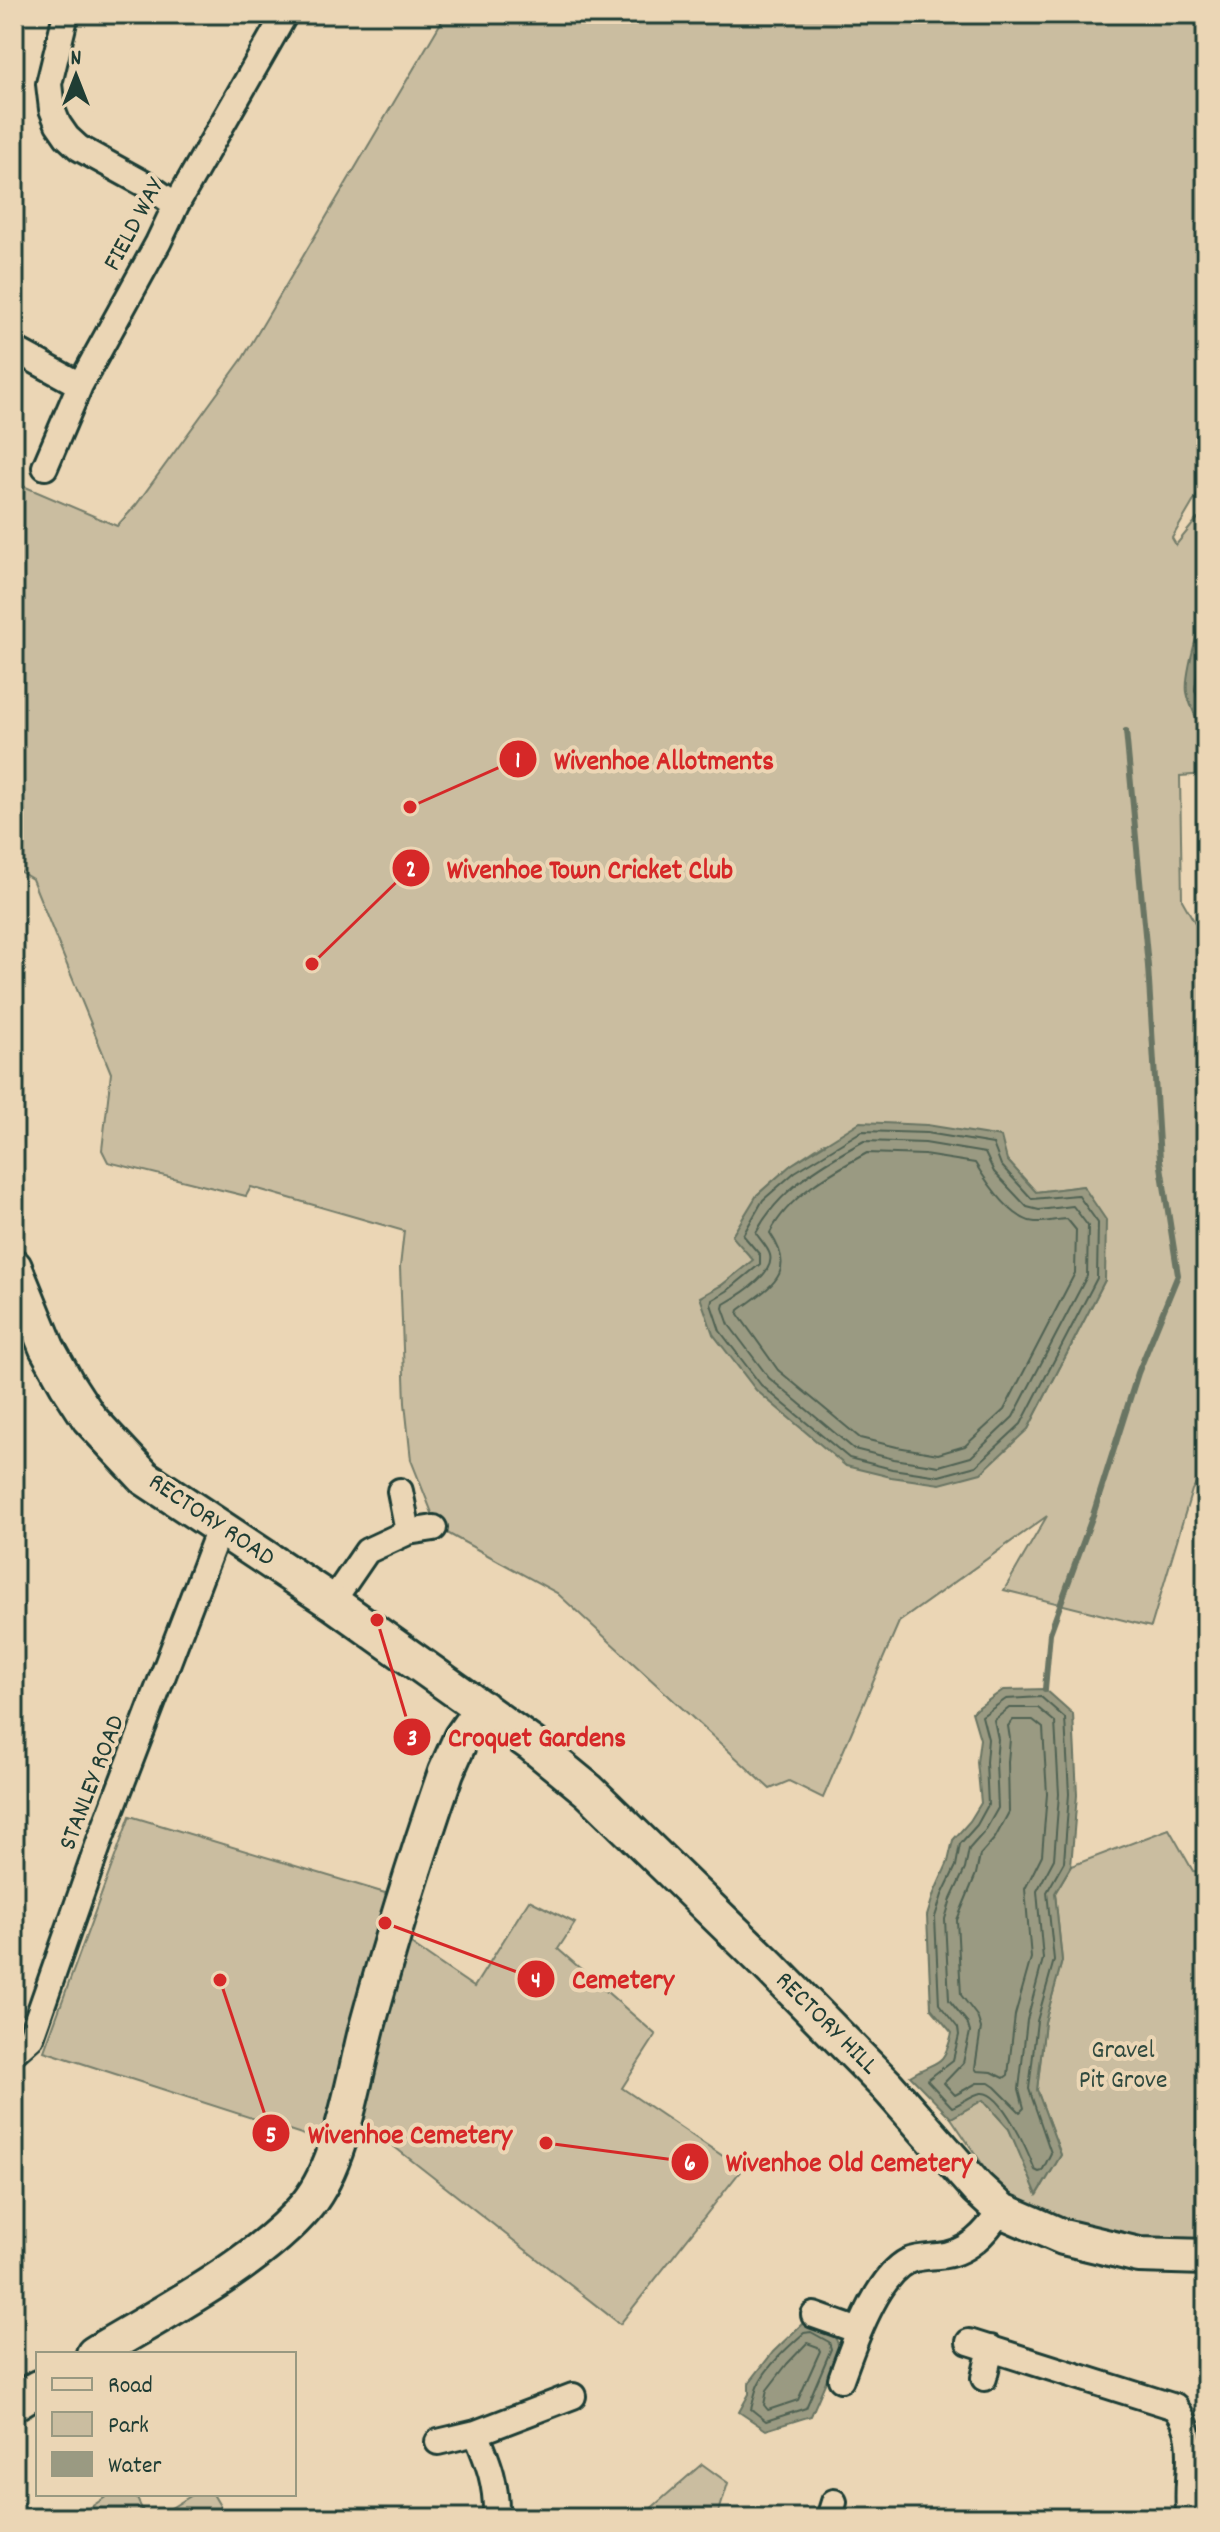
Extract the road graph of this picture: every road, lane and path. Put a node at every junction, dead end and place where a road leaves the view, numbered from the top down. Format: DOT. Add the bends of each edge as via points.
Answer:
graph roads {
  1 [pos="66,14"];
  2 [pos="285,14"];
  3 [pos="176,205"];
  4 [pos="14,349"];
  5 [pos="80,385"];
  6 [pos="45,467"];
  7 [pos="17,1283"];
  8 [pos="400,1491"];
  9 [pos="434,1528"];
  10 [pos="219,1529"];
  11 [pos="408,1532"];
  12 [pos="332,1602"];
  13 [pos="482,1708"];
  14 [pos="14,2052"];
  15 [pos="1001,2210"];
  16 [pos="1206,2257"];
  17 [pos="814,2315"];
  18 [pos="859,2331"];
  19 [pos="97,2352"];
  20 [pos="984,2378"];
  21 [pos="841,2379"];
  22 [pos="36,2389"];
  23 [pos="14,2403"];
  24 [pos="564,2408"];
  25 [pos="476,2433"];
  26 [pos="438,2442"];
  27 [pos="496,2518"];
  28 [pos="1190,2518"];
  1 -- 3 [label="street" via="49,84 58,124 79,148"];
  2 -- 3 [label="street, FIELD WAY"];
  3 -- 5 [label="street, FIELD WAY"];
  4 -- 5 [label="street"];
  5 -- 6 [label="street, FIELD WAY"];
  7 -- 10 [label="street, RECTORY ROAD" via="47,1348 89,1418 145,1478"];
  8 -- 11 [label="street"];
  9 -- 11 [label="street"];
  10 -- 12 [label="street, RECTORY ROAD"];
  10 -- 14 [label="street, STANLEY ROAD" via="31,2037"];
  11 -- 12 [label="street" via="367,1551"];
  12 -- 13 [label="street, RECTORY ROAD"];
  13 -- 15 [label="street, RECTORY HILL" via="589,1791 657,1856 887,2086"];
  13 -- 19 [label="street" via="446,1772 367,2026 341,2129 308,2204 232,2270"];
  15 -- 16 [label="street, RECTORY HILL" via="1063,2237 1139,2255"];
  15 -- 18 [label="street" via="956,2254 907,2261 874,2301"];
  17 -- 18 [label="street"];
  18 -- 21 [label="street"];
  20 -- 28 [label="street" via="980,2345 1175,2407 1189,2431"];
  22 -- 23 [label="street"];
  24 -- 25 [label="street"];
  25 -- 26 [label="street"];
  25 -- 27 [label="street" via="496,2492"];
}
